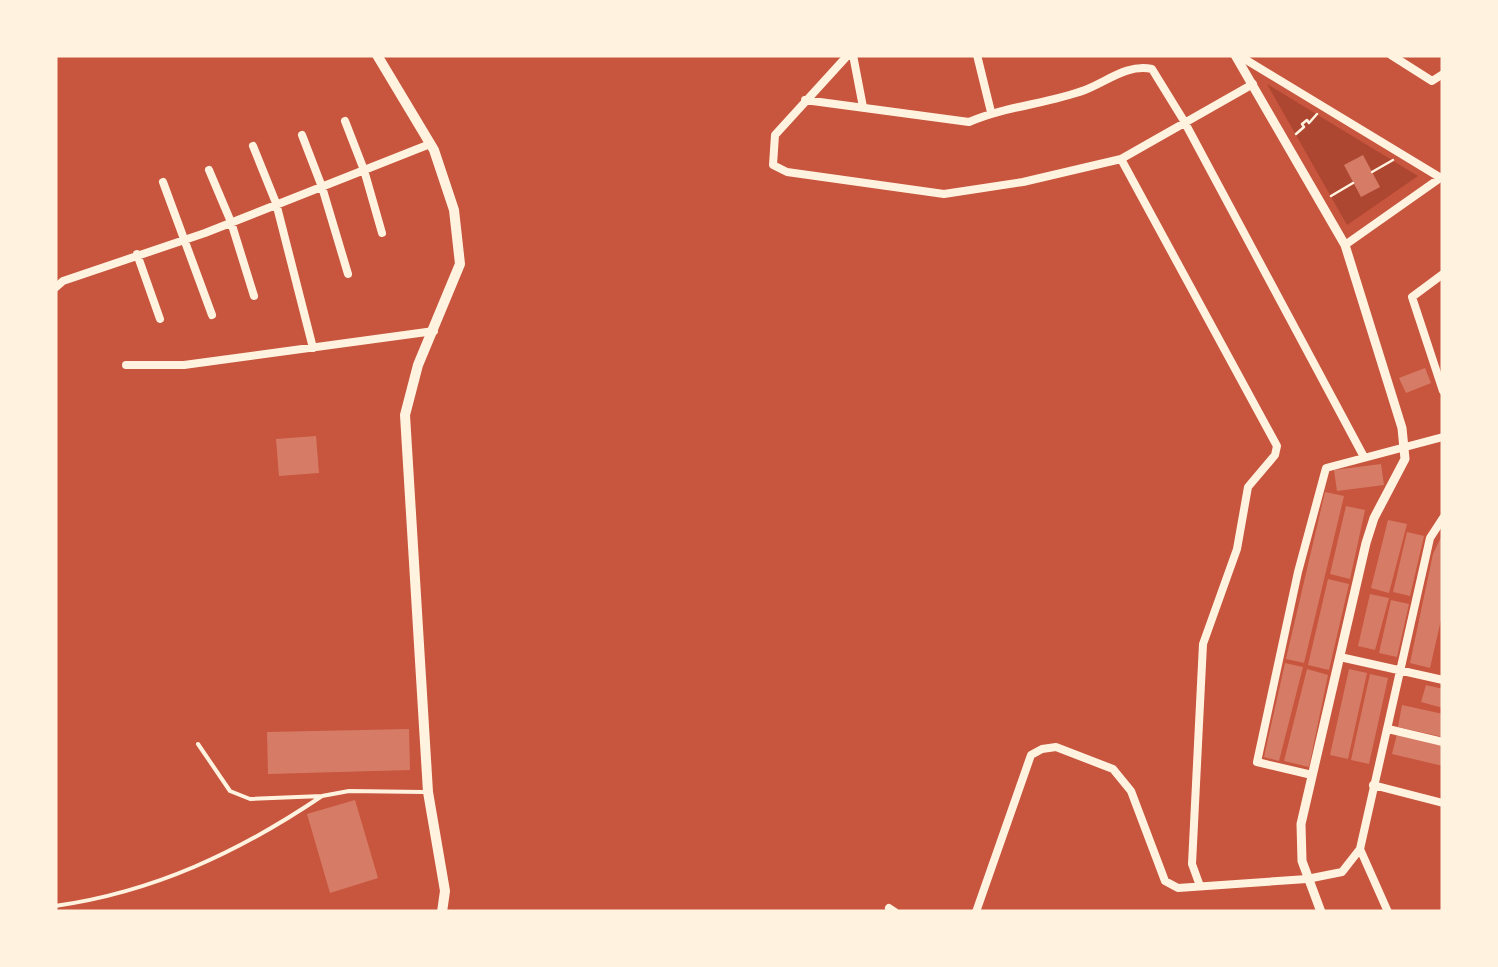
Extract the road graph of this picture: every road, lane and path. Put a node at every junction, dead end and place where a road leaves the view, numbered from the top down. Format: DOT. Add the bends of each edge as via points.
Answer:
graph roads {
  1 [pos="377,55"];
  2 [pos="850,55"];
  3 [pos="977,55"];
  4 [pos="1236,55"];
  5 [pos="1391,55"];
  6 [pos="1443,74"];
  7 [pos="1253,84"];
  8 [pos="805,100"];
  9 [pos="863,107"];
  10 [pos="991,112"];
  11 [pos="1306,120"];
  12 [pos="344,121"];
  13 [pos="1184,121"];
  14 [pos="302,134"];
  15 [pos="1287,142"];
  16 [pos="430,144"];
  17 [pos="252,146"];
  18 [pos="1403,155"];
  19 [pos="1121,159"];
  20 [pos="209,170"];
  21 [pos="364,170"];
  22 [pos="1372,172"];
  23 [pos="1442,177"];
  24 [pos="164,182"];
  25 [pos="1354,183"];
  26 [pos="322,188"];
  27 [pos="1334,194"];
  28 [pos="276,203"];
  29 [pos="231,222"];
  30 [pos="382,233"];
  31 [pos="185,240"];
  32 [pos="1344,244"];
  33 [pos="137,254"];
  34 [pos="348,274"];
  35 [pos="1443,274"];
  36 [pos="55,288"];
  37 [pos="254,296"];
  38 [pos="212,315"];
  39 [pos="160,319"];
  40 [pos="434,332"];
  41 [pos="313,348"];
  42 [pos="126,365"];
  43 [pos="1443,391"];
  44 [pos="1443,438"];
  45 [pos="1406,447"];
  46 [pos="1364,458"];
  47 [pos="1443,518"];
  48 [pos="1340,657"];
  49 [pos="1402,670"];
  50 [pos="1443,680"];
  51 [pos="1388,729"];
  52 [pos="1443,742"];
  53 [pos="198,744"];
  54 [pos="1312,775"];
  55 [pos="1373,785"];
  56 [pos="428,792"];
  57 [pos="322,796"];
  58 [pos="1443,803"];
  59 [pos="1360,849"];
  60 [pos="1308,879"];
  61 [pos="1200,886"];
  62 [pos="55,906"];
  63 [pos="442,912"];
  64 [pos="976,912"];
  65 [pos="1321,912"];
  66 [pos="1388,912"];
  1 -- 16 [label="main road"];
  2 -- 8 [label="street"];
  2 -- 9 [label="street"];
  3 -- 10 [label="street"];
  4 -- 7 [label="street"];
  4 -- 18 [label="street"];
  5 -- 6 [label="street" via="1432,81"];
  7 -- 13 [label="street"];
  7 -- 15 [label="street"];
  8 -- 9 [label="street"];
  8 -- 19 [label="street" via="775,135 773,165 787,172 944,194"];
  9 -- 10 [label="street" via="969,122"];
  10 -- 13 [label="street" via="1084,90 1136,66 1152,69"];
  11 -- 15 [label="path"];
  12 -- 21 [label="street"];
  13 -- 19 [label="street"];
  13 -- 46 [label="street"];
  14 -- 26 [label="street"];
  15 -- 32 [label="street"];
  16 -- 21 [label="street"];
  16 -- 40 [label="main road" via="454,210 460,264"];
  17 -- 28 [label="street"];
  18 -- 22 [label="path"];
  18 -- 23 [label="street"];
  19 -- 61 [label="street" via="1277,446 1248,488 1237,549 1204,644 1192,864"];
  20 -- 29 [label="street"];
  21 -- 26 [label="street"];
  21 -- 30 [label="street"];
  23 -- 32 [label="street"];
  24 -- 31 [label="street"];
  25 -- 27 [label="path"];
  26 -- 28 [label="street"];
  26 -- 34 [label="street"];
  28 -- 29 [label="street"];
  28 -- 41 [label="street"];
  29 -- 31 [label="street"];
  29 -- 37 [label="street"];
  31 -- 33 [label="street"];
  31 -- 38 [label="street"];
  32 -- 45 [label="street"];
  33 -- 36 [label="street"];
  33 -- 39 [label="street"];
  35 -- 43 [label="street" via="1412,297"];
  40 -- 41 [label="street"];
  40 -- 56 [label="main road" via="405,415"];
  41 -- 42 [label="street" via="184,365"];
  44 -- 45 [label="street"];
  45 -- 46 [label="street"];
  45 -- 48 [label="street" via="1401,472 1366,542"];
  46 -- 54 [label="street" via="1326,468 1258,762"];
  47 -- 49 [label="street" via="1430,538"];
  48 -- 49 [label="street"];
  48 -- 54 [label="street"];
  49 -- 50 [label="street"];
  49 -- 51 [label="street"];
  51 -- 52 [label="street"];
  51 -- 55 [label="street"];
  53 -- 57 [label="lane" via="230,791 250,800"];
  54 -- 60 [label="street" via="1301,824"];
  55 -- 58 [label="street"];
  55 -- 59 [label="street"];
  56 -- 57 [label="lane"];
  56 -- 63 [label="main road" via="445,891"];
  57 -- 62 [label="lane" via="198,868"];
  59 -- 60 [label="street" via="1342,872"];
  59 -- 66 [label="street"];
  60 -- 61 [label="street"];
  60 -- 65 [label="street"];
  61 -- 64 [label="street" via="1178,888 1165,881 1132,791 1113,770 1056,747 1031,756"];
}
